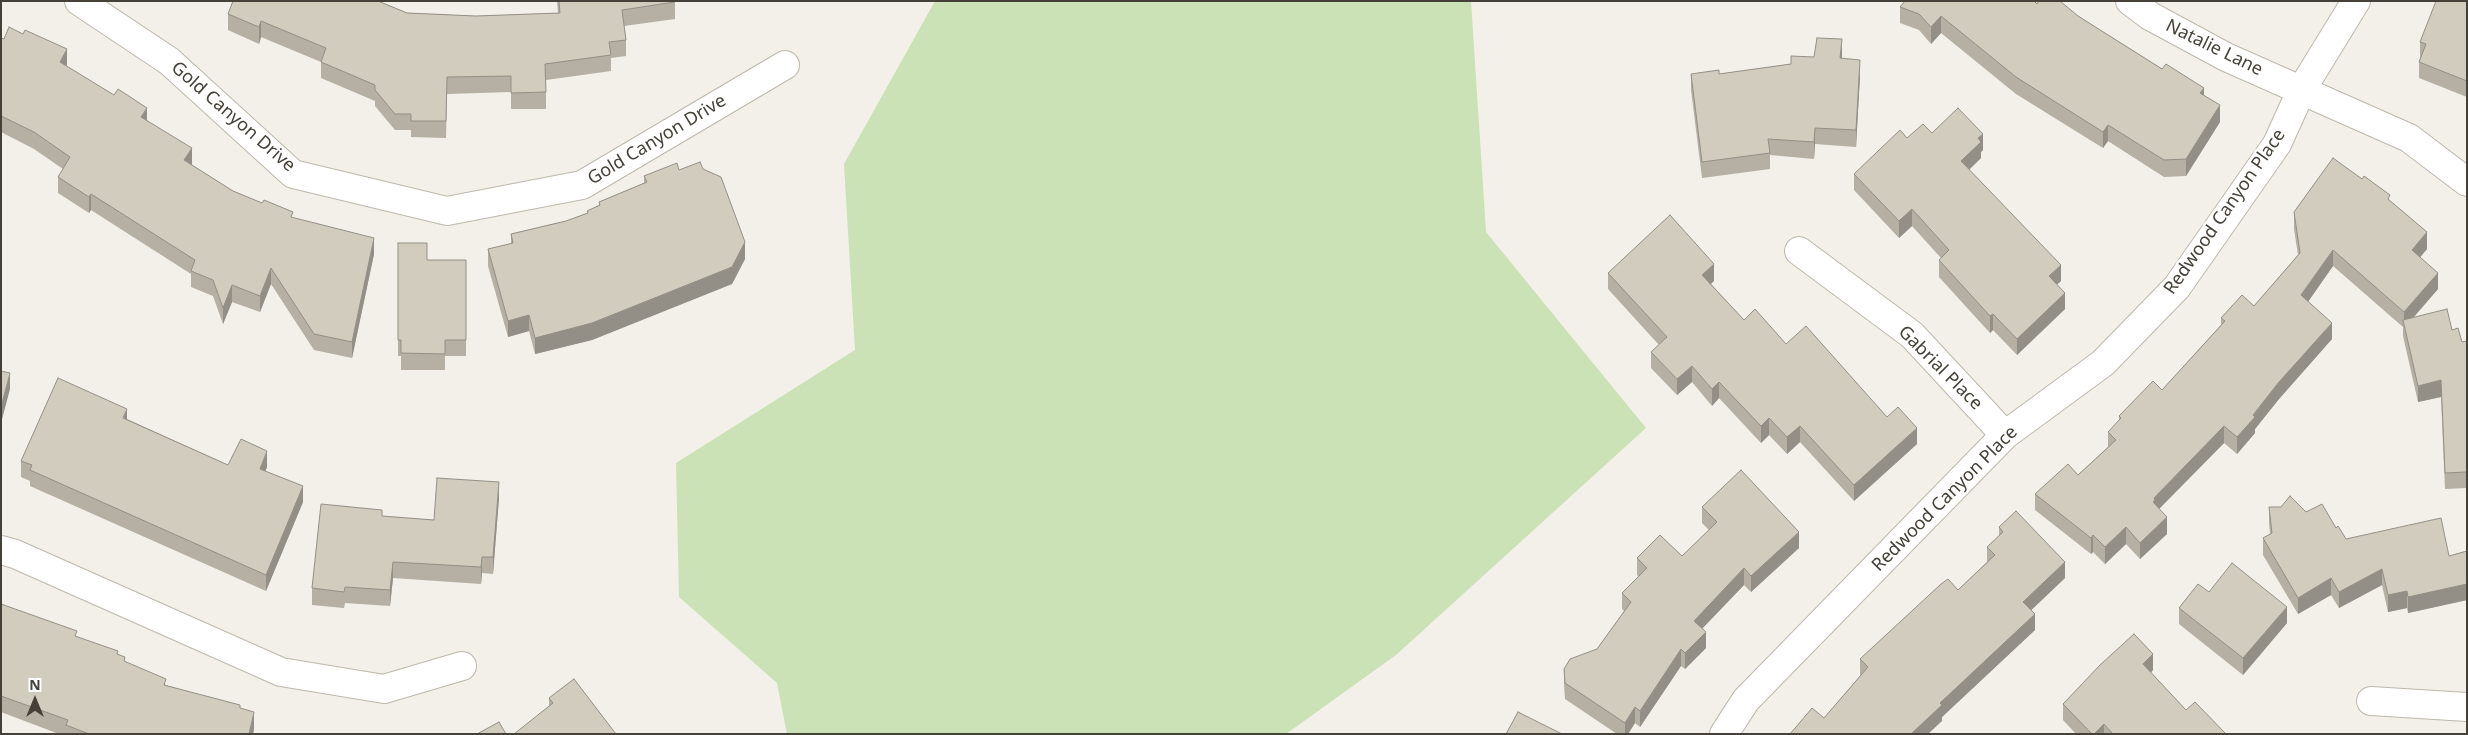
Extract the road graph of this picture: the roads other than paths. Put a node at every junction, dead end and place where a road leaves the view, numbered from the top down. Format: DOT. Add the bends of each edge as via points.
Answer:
graph roads {
  1 [pos="79,1"];
  2 [pos="2130,1"];
  3 [pos="2356,1"];
  4 [pos="785,65"];
  5 [pos="2302,89"];
  6 [pos="2467,182"];
  7 [pos="1799,251"];
  8 [pos="2005,435"];
  9 [pos="1,550"];
  10 [pos="462,666"];
  11 [pos="2371,701"];
  12 [pos="2467,707"];
  13 [pos="1724,734"];
  1 -- 4 [label="street, Gold Canyon Drive" via="169,61 293,174 447,211 582,185"];
  2 -- 5 [label="street, Natalie Lane" via="2150,16 2226,57"];
  3 -- 5 [label="street, Redwood Canyon Place"];
  5 -- 6 [label="street, Natalie Lane" via="2409,138"];
  5 -- 8 [label="street, Redwood Canyon Place" via="2277,144 2177,287 2103,363"];
  7 -- 8 [label="street, Gabrial Place" via="1912,335"];
  8 -- 13 [label="street, Redwood Canyon Place" via="1746,700"];
  9 -- 10 [label="street" via="281,672 384,689"];
  11 -- 12 [label="street"];
}
